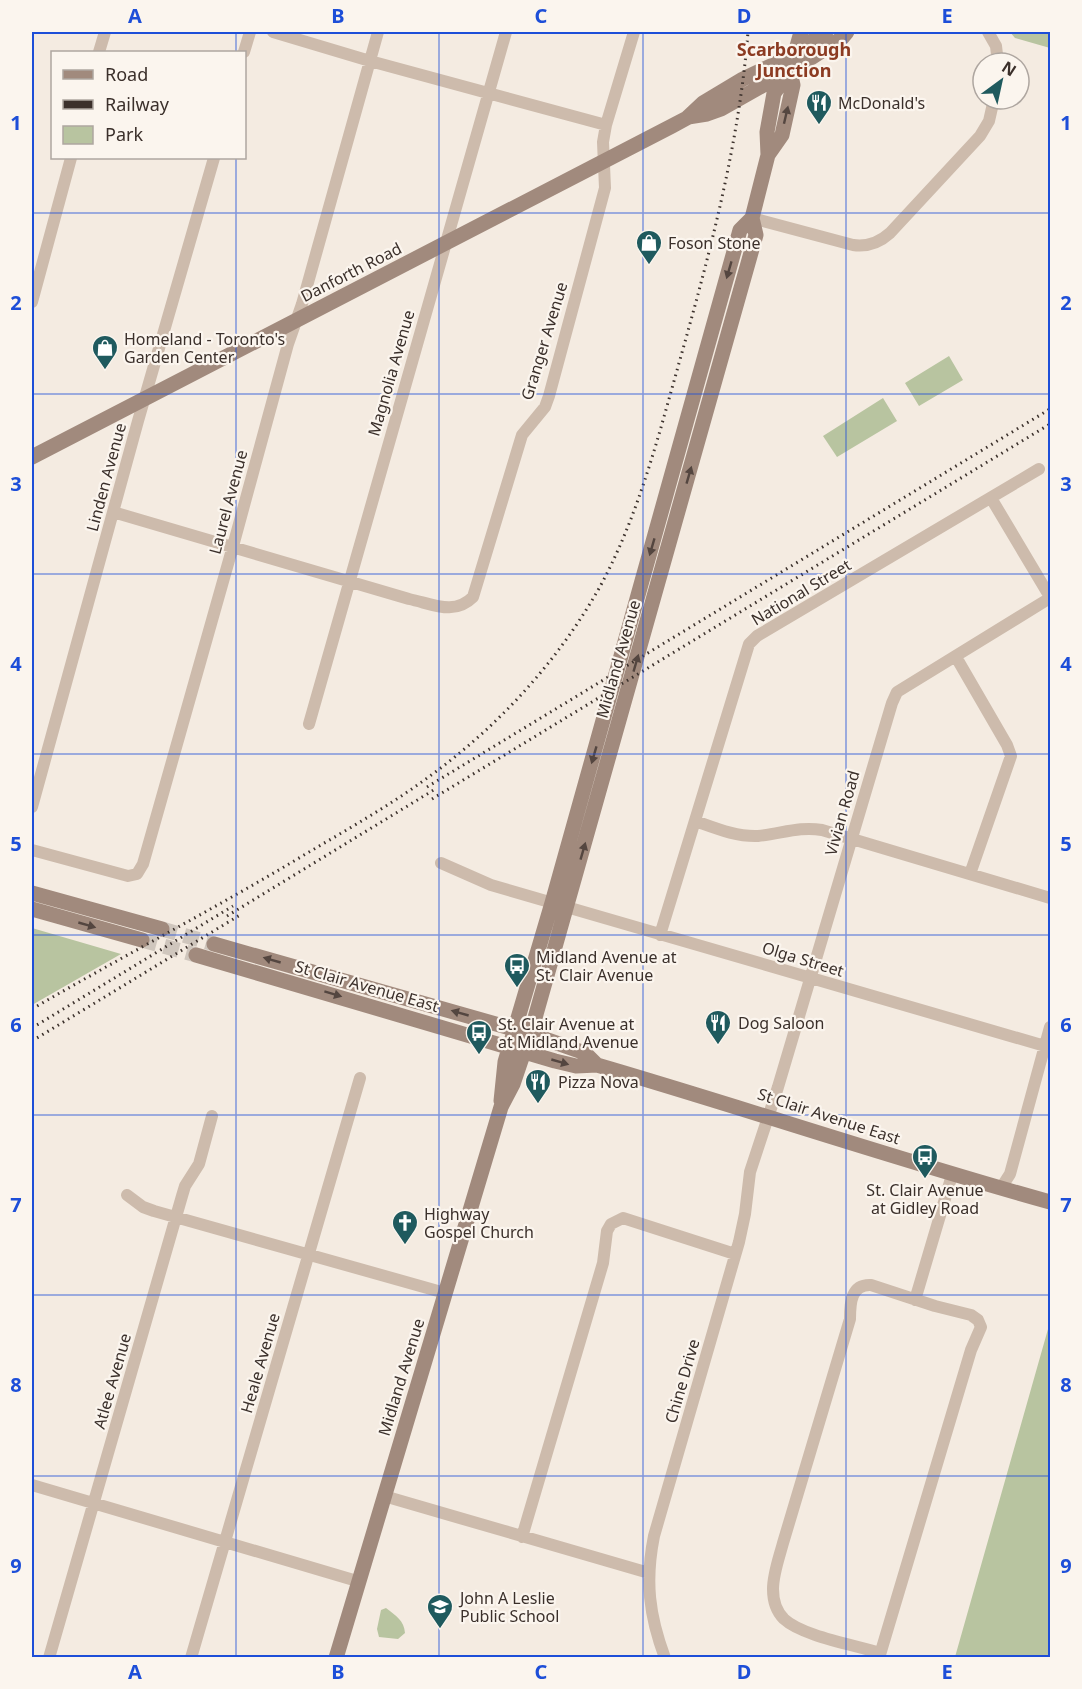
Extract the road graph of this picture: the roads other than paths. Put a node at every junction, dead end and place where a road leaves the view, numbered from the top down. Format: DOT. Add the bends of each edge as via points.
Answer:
graph roads {
  1 [pos="105,32"];
  2 [pos="250,32"];
  3 [pos="273,32"];
  4 [pos="378,32"];
  5 [pos="506,32"];
  6 [pos="634,32"];
  7 [pos="801,32"];
  8 [pos="826,32"];
  9 [pos="847,32"];
  10 [pos="988,32"];
  11 [pos="796,50"];
  12 [pos="99,51"];
  13 [pos="244,51"];
  14 [pos="996,51"];
  15 [pos="370,61"];
  16 [pos="790,71"];
  17 [pos="488,93"];
  18 [pos="992,111"];
  19 [pos="687,118"];
  20 [pos="606,125"];
  21 [pos="71,159"];
  22 [pos="214,159"];
  23 [pos="604,161"];
  24 [pos="752,218"];
  25 [pos="446,243"];
  26 [pos="32,302"];
  27 [pos="296,320"];
  28 [pos="145,398"];
  29 [pos="32,457"];
  30 [pos="1039,469"];
  31 [pos="991,498"];
  32 [pos="113,513"];
  33 [pos="233,546"];
  34 [pos="351,580"];
  35 [pos="1050,597"];
  36 [pos="956,657"];
  37 [pos="309,724"];
  38 [pos="32,807"];
  39 [pos="695,821"];
  40 [pos="852,839"];
  41 [pos="32,850"];
  42 [pos="441,864"];
  43 [pos="970,874"];
  44 [pos="32,893"];
  45 [pos="1050,898"];
  46 [pos="560,905"];
  47 [pos="32,909"];
  48 [pos="162,929"];
  49 [pos="660,935"];
  50 [pos="142,940"];
  51 [pos="214,944"];
  52 [pos="196,955"];
  53 [pos="810,978"];
  54 [pos="1050,1027"];
  55 [pos="523,1031"];
  56 [pos="1045,1046"];
  57 [pos="518,1049"];
  58 [pos="597,1065"];
  59 [pos="360,1078"];
  60 [pos="212,1116"];
  61 [pos="769,1116"];
  62 [pos="952,1175"];
  63 [pos="1001,1188"];
  64 [pos="127,1195"];
  65 [pos="1050,1202"];
  66 [pos="176,1217"];
  67 [pos="309,1254"];
  68 [pos="735,1254"];
  69 [pos="445,1293"];
  70 [pos="915,1300"];
  71 [pos="32,1485"];
  72 [pos="384,1496"];
  73 [pos="94,1503"];
  74 [pos="522,1537"];
  75 [pos="225,1541"];
  76 [pos="649,1573"];
  77 [pos="357,1581"];
  78 [pos="880,1655"];
  79 [pos="49,1658"];
  80 [pos="191,1658"];
  81 [pos="336,1658"];
  82 [pos="665,1658"];
  1 -- 12 [label="street"];
  2 -- 13 [label="street"];
  3 -- 15 [label="street"];
  4 -- 15 [label="street, Laurel Avenue"];
  5 -- 17 [label="street, Magnolia Avenue"];
  6 -- 20 [label="street, Granger Avenue"];
  7 -- 11 [label="main road, Midland Avenue"];
  8 -- 11 [label="main road, Danforth Road"];
  9 -- 16 [label="main road, Danforth Road"];
  10 -- 14 [label="street"];
  11 -- 16 [label="main road, Midland Avenue"];
  11 -- 19 [label="main road, Danforth Road" via="703,103"];
  15 -- 17 [label="street"];
  15 -- 27 [label="street, Laurel Avenue"];
  16 -- 19 [label="main road, Danforth Road" via="721,109"];
  16 -- 24 [label="main road, Midland Avenue" via="774,93 766,132 768,155"];
  17 -- 20 [label="street"];
  17 -- 25 [label="street, Magnolia Avenue"];
  18 -- 24 [label="street" via="981,136 880,241 853,245"];
  19 -- 23 [label="main road, Danforth Road"];
  20 -- 23 [label="street, Granger Avenue"];
  21 -- 26 [label="street"];
  22 -- 28 [label="street, Linden Avenue"];
  23 -- 25 [label="main road, Danforth Road"];
  23 -- 34 [label="street, Granger Avenue" via="605,188 549,396 522,435 473,597 457,608 445,607"];
  24 -- 46 [label="main road, Midland Avenue" via="740,230"];
  25 -- 27 [label="main road, Danforth Road"];
  25 -- 34 [label="street, Magnolia Avenue"];
  27 -- 28 [label="main road, Danforth Road"];
  27 -- 33 [label="street, Laurel Avenue"];
  28 -- 29 [label="main road, Danforth Road"];
  28 -- 32 [label="street, Linden Avenue"];
  30 -- 31 [label="street, National Street"];
  31 -- 35 [label="street"];
  31 -- 39 [label="street, National Street" via="749,644"];
  32 -- 33 [label="street, Granger Avenue"];
  32 -- 38 [label="street, Linden Avenue"];
  33 -- 34 [label="street, Granger Avenue"];
  33 -- 41 [label="street, Laurel Avenue" via="137,874 118,875"];
  34 -- 37 [label="street, Magnolia Avenue"];
  35 -- 36 [label="street, Vivian Road"];
  36 -- 40 [label="street, Vivian Road" via="897,692"];
  36 -- 43 [label="street" via="1011,756"];
  39 -- 40 [label="street" via="736,834 757,836 804,828"];
  39 -- 49 [label="street, National Street"];
  40 -- 43 [label="street"];
  40 -- 53 [label="street, Vivian Road"];
  42 -- 46 [label="street, Olga Street" via="491,885"];
  43 -- 45 [label="street"];
  44 -- 48 [label="main road"];
  46 -- 49 [label="street, Olga Street"];
  46 -- 55 [label="main road, Midland Avenue"];
  47 -- 50 [label="main road, one-way"];
  49 -- 53 [label="street, Olga Street"];
  55 -- 51 [label="main road, St Clair Avenue East, one-way"];
  52 -- 57 [label="main road, St Clair Avenue East, one-way"];
  53 -- 56 [label="street, Olga Street"];
  53 -- 61 [label="street, Vivian Road"];
  54 -- 56 [label="street"];
  55 -- 57 [label="main road, Midland Avenue"];
  55 -- 58 [label="main road, St Clair Avenue East" via="585,1053"];
  56 -- 63 [label="street" via="1010,1174"];
  57 -- 58 [label="main road, St Clair Avenue East, one-way" via="576,1066"];
  57 -- 69 [label="main road, Midland Avenue" via="513,1084 501,1107"];
  58 -- 61 [label="main road, St Clair Avenue East"];
  59 -- 67 [label="street, Heale Avenue"];
  60 -- 66 [label="street, Atlee Avenue" via="200,1164 185,1186"];
  61 -- 62 [label="main road, St Clair Avenue East"];
  61 -- 68 [label="street, Chine Drive" via="750,1172"];
  62 -- 63 [label="main road, St Clair Avenue East"];
  62 -- 70 [label="street"];
  63 -- 65 [label="main road, St Clair Avenue East"];
  64 -- 66 [label="street" via="143,1207"];
  66 -- 67 [label="street"];
  66 -- 73 [label="street, Atlee Avenue"];
  67 -- 69 [label="street"];
  67 -- 75 [label="street, Heale Avenue"];
  68 -- 74 [label="street" via="623,1218 611,1224"];
  68 -- 76 [label="street, Chine Drive" via="660,1513"];
  69 -- 72 [label="main road, Midland Avenue"];
  70 -- 78 [label="street" via="971,1315 981,1327"];
  70 -- 78 [label="street" via="871,1285 862,1284 856,1289 774,1577 774,1599 785,1620 810,1633"];
  71 -- 73 [label="street"];
  72 -- 74 [label="street"];
  72 -- 77 [label="main road, Midland Avenue"];
  73 -- 75 [label="street"];
  73 -- 79 [label="street, Atlee Avenue"];
  74 -- 76 [label="street"];
  75 -- 77 [label="street"];
  75 -- 80 [label="street, Heale Avenue"];
  76 -- 82 [label="street, Chine Drive" via="650,1607"];
  77 -- 81 [label="main road, Midland Avenue"];
}
